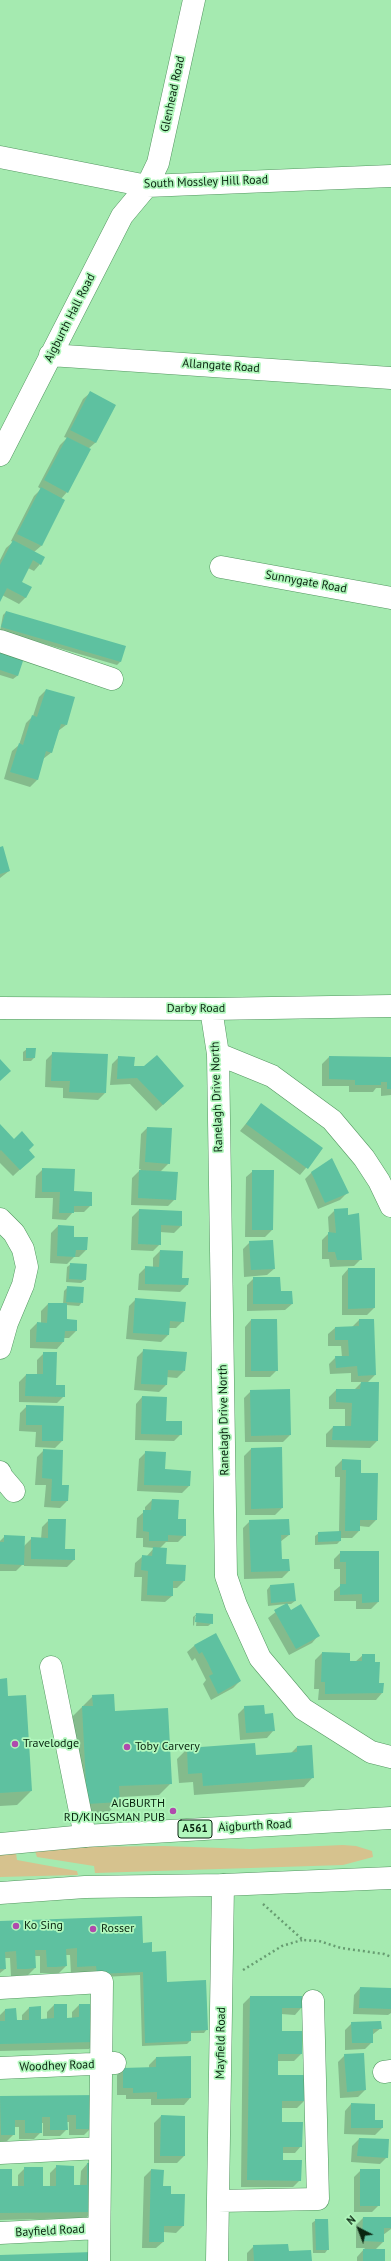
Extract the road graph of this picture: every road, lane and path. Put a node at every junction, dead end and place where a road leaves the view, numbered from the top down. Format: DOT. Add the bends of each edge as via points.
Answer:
graph roads {
  1 [pos="194,0"];
  2 [pos="0,157"];
  3 [pos="391,176"];
  4 [pos="147,186"];
  5 [pos="50,355"];
  6 [pos="391,378"];
  7 [pos="8,418"];
  8 [pos="0,455"];
  9 [pos="221,567"];
  10 [pos="391,598"];
  11 [pos="0,641"];
  12 [pos="112,679"];
  13 [pos="391,1006"];
  14 [pos="0,1008"];
  15 [pos="211,1009"];
  16 [pos="218,1054"];
  17 [pos="391,1206"];
  18 [pos="0,1219"];
  19 [pos="0,1348"];
  20 [pos="51,1667"];
  21 [pos="391,1757"];
  22 [pos="391,1818"];
  23 [pos="85,1836"];
  24 [pos="0,1844"];
  25 [pos="391,1878"];
  26 [pos="223,1885"];
  27 [pos="0,1893"];
  28 [pos="259,1901"];
  29 [pos="303,1940"];
  30 [pos="391,1957"];
  31 [pos="222,1984"];
  32 [pos="0,1988"];
  33 [pos="313,2001"];
  34 [pos="107,2064"];
  35 [pos="0,2068"];
  36 [pos="100,2148"];
  37 [pos="0,2153"];
  38 [pos="218,2201"];
  39 [pos="99,2228"];
  40 [pos="0,2233"];
  41 [pos="99,2261"];
  42 [pos="217,2261"];
  1 -- 4 [label="main road, Glenhead Road" via="158,163"];
  2 -- 4 [label="main road, South Mossley Hill Road"];
  3 -- 4 [label="main road, South Mossley Hill Road"];
  4 -- 5 [label="main road, Aigburth Hall Road" via="122,216"];
  5 -- 6 [label="main road, Allangate Road"];
  5 -- 7 [label="main road, Aigburth Hall Road"];
  7 -- 8 [label="main road, Aigburth Hall Road"];
  9 -- 10 [label="main road, Sunnygate Road"];
  11 -- 12 [label="main road"];
  13 -- 15 [label="main road, Darby Road"];
  14 -- 15 [label="main road, Darby Road"];
  15 -- 16 [label="main road, Ranelagh Drive North"];
  16 -- 17 [label="main road" via="272,1076 332,1120 364,1158"];
  16 -- 21 [label="main road, Ranelagh Drive North" via="226,1576 260,1658 303,1709 371,1752"];
  18 -- 19 [label="main road" via="23,1249 27,1267"];
  20 -- 23 [label="main road"];
  22 -- 23 [label="main road, Aigburth Road / A561"];
  23 -- 24 [label="main road, Aigburth Road / A561"];
  25 -- 26 [label="main road"];
  26 -- 27 [label="main road" via="85,1887"];
  26 -- 31 [label="main road, Mayfield Road"];
  28 -- 29 [label="path"];
  29 -- 30 [label="path"];
  29 -- 31 [label="path" via="282,1946"];
  31 -- 38 [label="main road, Mayfield Road"];
  32 -- 34 [label="main road" via="102,1982"];
  33 -- 38 [label="main road" via="318,2199"];
  34 -- 35 [label="main road, Woodhey Road"];
  34 -- 36 [label="main road"];
  36 -- 37 [label="main road"];
  36 -- 39 [label="main road"];
  38 -- 42 [label="main road, Mayfield Road"];
  39 -- 40 [label="main road, Bayfield Road"];
  39 -- 41 [label="main road"];
}
